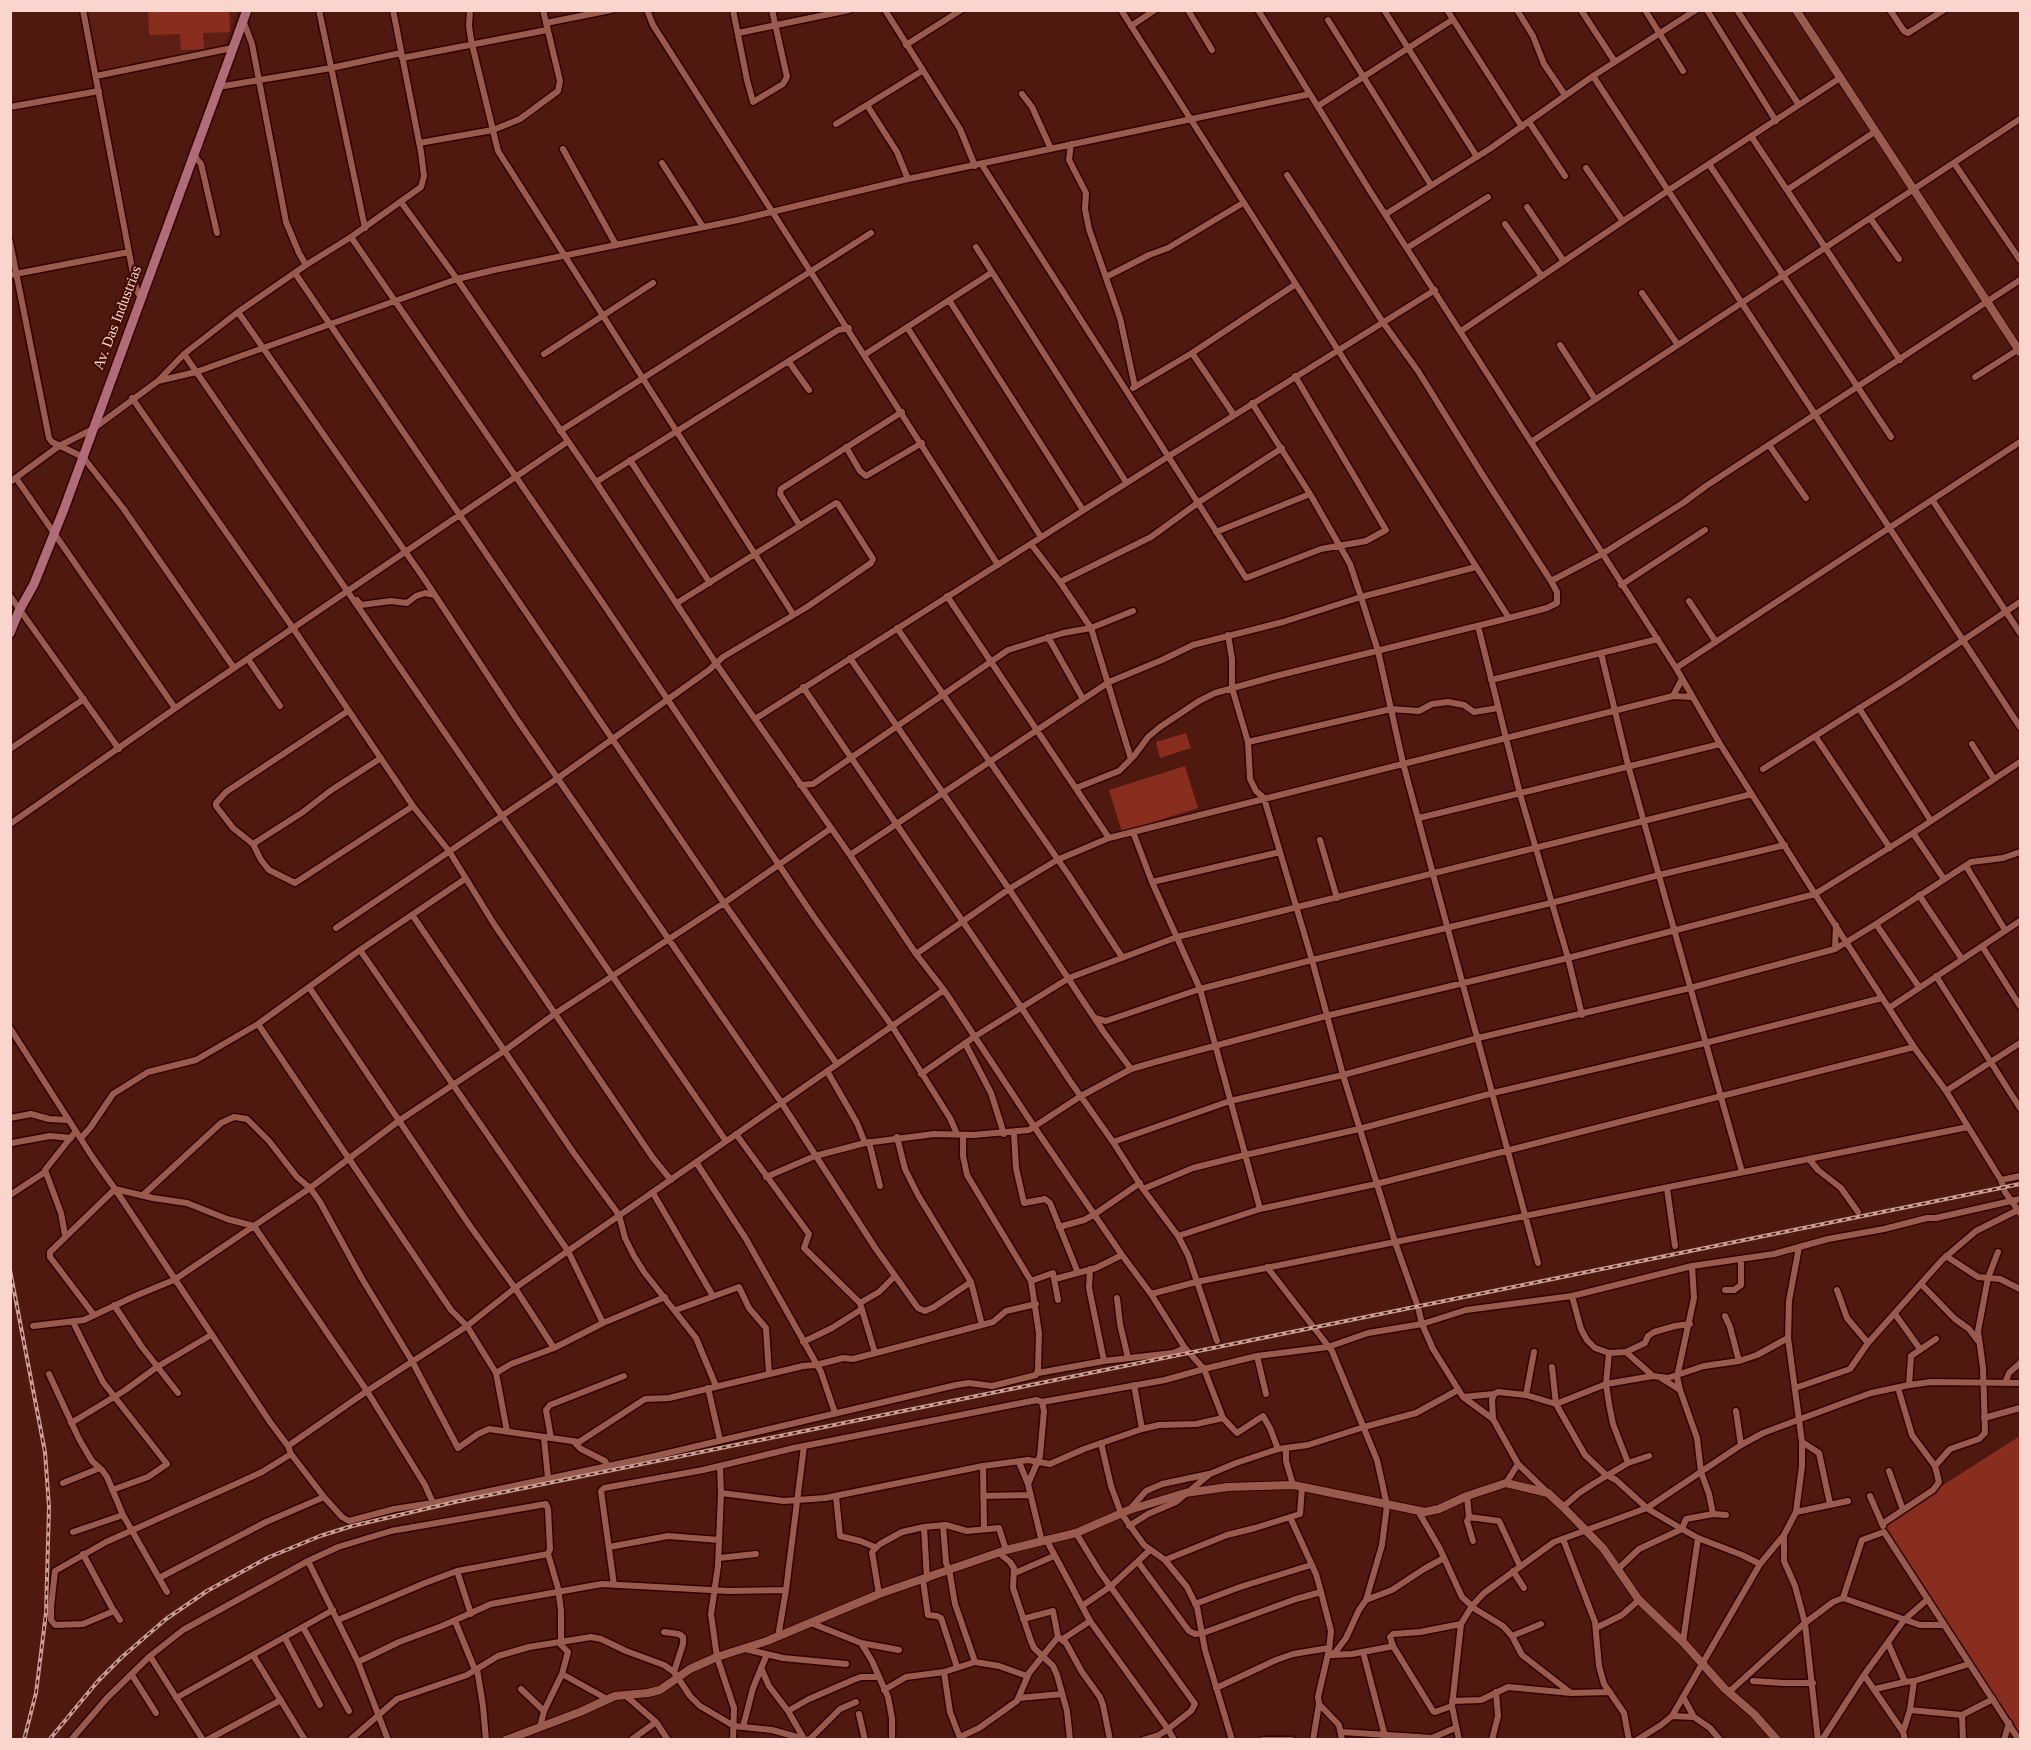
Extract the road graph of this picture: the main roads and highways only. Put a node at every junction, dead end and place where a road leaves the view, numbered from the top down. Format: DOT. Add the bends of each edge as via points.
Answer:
graph roads {
  1 [pos="245,15"];
  2 [pos="10,633"];
  1 -- 2 [label="main road, Av. Das Industrias" via="83,457 34,584"];
}
